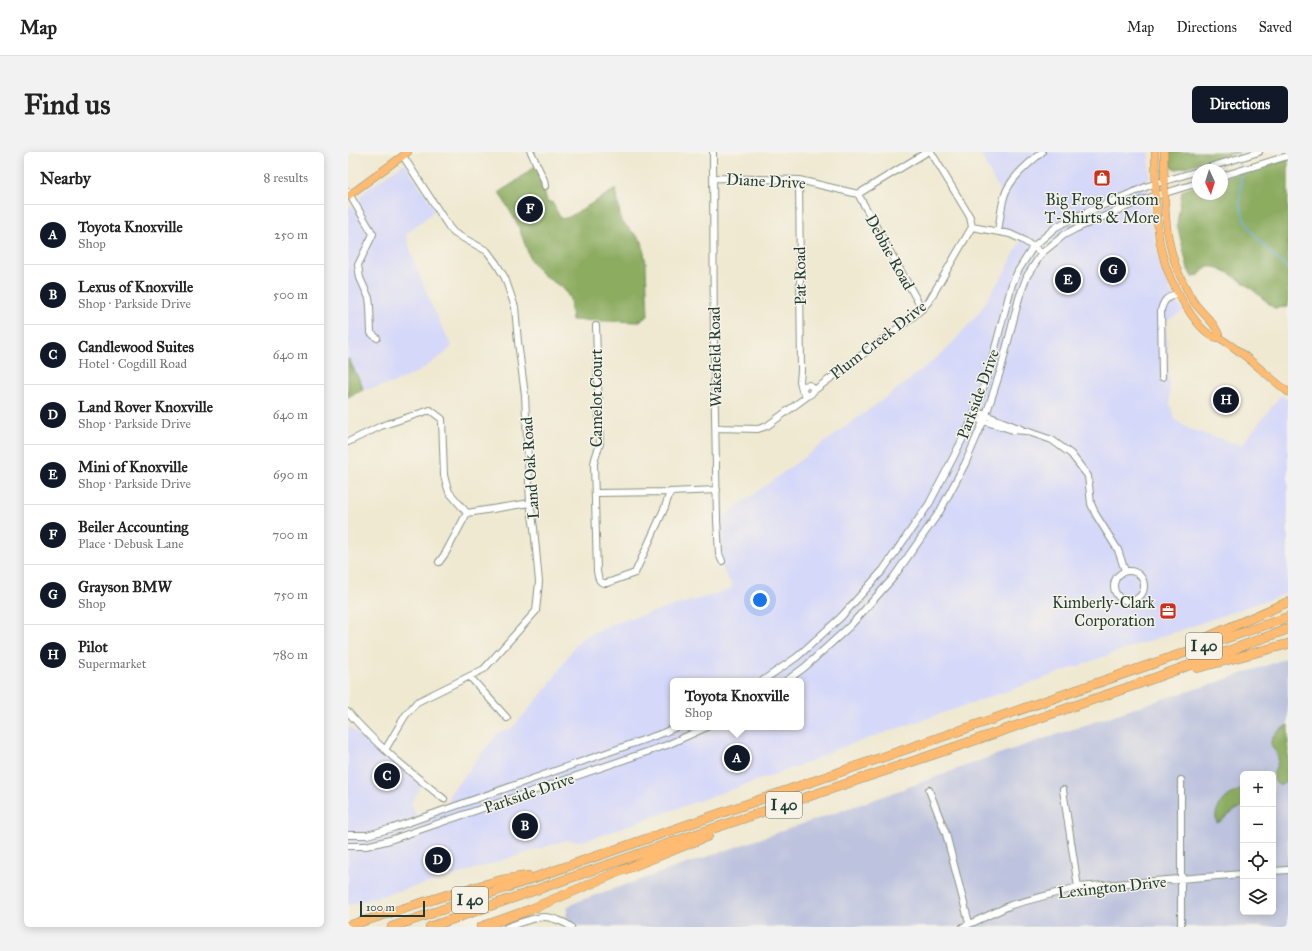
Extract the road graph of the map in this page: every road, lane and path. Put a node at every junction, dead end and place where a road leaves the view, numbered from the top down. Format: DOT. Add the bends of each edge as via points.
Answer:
graph roads {
  1 [pos="713,152"];
  2 [pos="927,152"];
  3 [pos="931,152"];
  4 [pos="1042,152"];
  5 [pos="1155,152"];
  6 [pos="1164,152"];
  7 [pos="1259,152"];
  8 [pos="533,153"];
  9 [pos="405,154"];
  10 [pos="1288,156"];
  11 [pos="1220,164"];
  12 [pos="1192,172"];
  13 [pos="1228,174"];
  14 [pos="713,178"];
  15 [pos="799,180"];
  16 [pos="1164,181"];
  17 [pos="1156,183"];
  18 [pos="1192,185"];
  19 [pos="545,186"];
  20 [pos="1165,193"];
  21 [pos="348,194"];
  22 [pos="858,194"];
  23 [pos="1156,196"];
  24 [pos="1073,218"];
  25 [pos="972,227"];
  26 [pos="1080,227"];
  27 [pos="998,231"];
  28 [pos="1033,247"];
  29 [pos="1042,253"];
  30 [pos="1186,289"];
  31 [pos="1177,293"];
  32 [pos="922,309"];
  33 [pos="596,326"];
  34 [pos="377,338"];
  35 [pos="1220,338"];
  36 [pos="1162,377"];
  37 [pos="808,390"];
  38 [pos="1288,392"];
  39 [pos="975,411"];
  40 [pos="973,418"];
  41 [pos="984,418"];
  42 [pos="716,428"];
  43 [pos="348,442"];
  44 [pos="717,490"];
  45 [pos="596,492"];
  46 [pos="670,492"];
  47 [pos="530,503"];
  48 [pos="467,513"];
  49 [pos="722,561"];
  50 [pos="439,562"];
  51 [pos="1124,571"];
  52 [pos="1288,602"];
  53 [pos="1288,617"];
  54 [pos="1288,629"];
  55 [pos="1288,644"];
  56 [pos="1120,674"];
  57 [pos="470,677"];
  58 [pos="766,678"];
  59 [pos="790,678"];
  60 [pos="1138,684"];
  61 [pos="348,712"];
  62 [pos="507,718"];
  63 [pos="670,730"];
  64 [pos="700,730"];
  65 [pos="384,750"];
  66 [pos="1181,780"];
  67 [pos="929,790"];
  68 [pos="1064,790"];
  69 [pos="444,799"];
  70 [pos="799,800"];
  71 [pos="348,835"];
  72 [pos="348,846"];
  73 [pos="1288,870"];
  74 [pos="1276,872"];
  75 [pos="549,873"];
  76 [pos="1240,874"];
  77 [pos="1181,880"];
  78 [pos="1078,887"];
  79 [pos="529,910"];
  80 [pos="969,923"];
  81 [pos="348,926"];
  82 [pos="392,927"];
  83 [pos="430,927"];
  84 [pos="481,927"];
  85 [pos="488,927"];
  86 [pos="507,927"];
  87 [pos="570,927"];
  88 [pos="963,927"];
  89 [pos="1181,927"];
  1 -- 14 [label="street, Wakefield Road"];
  2 -- 22 [label="street"];
  3 -- 25 [label="street" via="970,217"];
  4 -- 27 [label="street" via="1011,183 1004,196"];
  5 -- 17 [label="main road"];
  6 -- 16 [label="main road"];
  7 -- 11 [label="street, Parkside Drive"];
  8 -- 19 [label="street"];
  9 -- 21 [label="main road"];
  9 -- 47 [label="street, Land Oak Road" via="442,218 454,233 490,254 505,278 515,307 525,395"];
  10 -- 13 [label="street"];
  12 -- 16 [label="street, Parkside Drive"];
  14 -- 15 [label="street, Diane Drive"];
  14 -- 42 [label="street, Wakefield Road"];
  15 -- 22 [label="street, Diane Drive"];
  15 -- 37 [label="street, Pat Road" via="800,381"];
  16 -- 17 [label="street, Parkside Drive"];
  16 -- 20 [label="main road"];
  17 -- 23 [label="main road"];
  17 -- 24 [label="street, Parkside Drive"];
  18 -- 20 [label="street, Parkside Drive"];
  20 -- 23 [label="street, Parkside Drive"];
  20 -- 30 [label="main road" via="1166,222 1171,248"];
  21 -- 34 [label="street" via="373,234 358,265 360,278 369,298 371,332"];
  22 -- 32 [label="street, Debbie Road"];
  23 -- 26 [label="street, Parkside Drive"];
  23 -- 31 [label="main road" via="1157,231 1161,254"];
  24 -- 26 [label="street"];
  24 -- 28 [label="street, Parkside Drive" via="1056,227"];
  25 -- 27 [label="street"];
  25 -- 32 [label="street, Plum Creek Drive"];
  26 -- 29 [label="street, Parkside Drive" via="1064,235"];
  27 -- 28 [label="street" via="1023,240"];
  28 -- 29 [label="street"];
  28 -- 39 [label="street, Parkside Drive" via="1012,284 990,367"];
  29 -- 41 [label="street, Parkside Drive" via="1025,280 1001,369"];
  30 -- 31 [label="main road"];
  30 -- 35 [label="main road" via="1218,330"];
  31 -- 35 [label="main road" via="1205,331"];
  31 -- 36 [label="street" via="1167,298 1161,310"];
  32 -- 37 [label="street, Plum Creek Drive" via="824,382"];
  33 -- 45 [label="street, Camelot Court" via="600,444 595,457"];
  35 -- 38 [label="main road"];
  37 -- 42 [label="street" via="798,402 767,426 758,429"];
  39 -- 40 [label="street, Parkside Drive"];
  39 -- 41 [label="street"];
  40 -- 41 [label="street"];
  40 -- 58 [label="street, Parkside Drive" via="928,504 883,570 841,617 797,657"];
  41 -- 51 [label="street" via="1013,430 1026,431 1052,440 1071,454 1088,476 1091,504 1118,550"];
  41 -- 59 [label="street, Parkside Drive" via="965,464 940,511 893,578 850,626"];
  42 -- 44 [label="street, Wakefield Road"];
  43 -- 48 [label="street" via="381,426 430,410 442,419 444,474 449,492"];
  44 -- 46 [label="street"];
  44 -- 49 [label="street, Wakefield Road" via="719,554"];
  45 -- 46 [label="street"];
  45 -- 46 [label="street, Camelot Court" via="598,579 604,583 635,573 666,507"];
  47 -- 48 [label="street"];
  47 -- 57 [label="street, Land Oak Road" via="539,582 536,611 484,669"];
  48 -- 50 [label="street"];
  51 -- 51 [label="street" via="1114,581 1114,591 1125,601 1135,601 1144,589 1143,579 1135,572"];
  52 -- 56 [label="highway"];
  53 -- 56 [label="highway, I 40"];
  54 -- 60 [label="highway, I 40"];
  55 -- 60 [label="highway"];
  56 -- 75 [label="highway, I 40"];
  57 -- 62 [label="street"];
  57 -- 65 [label="street, Land Oak Road" via="416,702 404,716"];
  60 -- 70 [label="highway, I 40"];
  61 -- 65 [label="street"];
  63 -- 71 [label="street, Parkside Drive" via="392,828 367,835"];
  64 -- 72 [label="street, Parkside Drive" via="667,745 390,840 366,846"];
  65 -- 69 [label="street"];
  66 -- 77 [label="street"];
  67 -- 80 [label="street" via="946,834"];
  68 -- 78 [label="street"];
  70 -- 79 [label="highway"];
  70 -- 83 [label="highway, I 40"];
  73 -- 74 [label="street"];
  75 -- 81 [label="highway" via="502,880"];
  75 -- 82 [label="highway, I 40"];
  76 -- 77 [label="street, Lexington Drive"];
  77 -- 78 [label="street, Lexington Drive"];
  77 -- 89 [label="street"];
  78 -- 80 [label="street, Lexington Drive" via="1011,904"];
  79 -- 84 [label="highway"];
  79 -- 85 [label="highway"];
  80 -- 88 [label="street, Lexington Drive"];
  86 -- 87 [label="street" via="544,917 566,923"];
}
